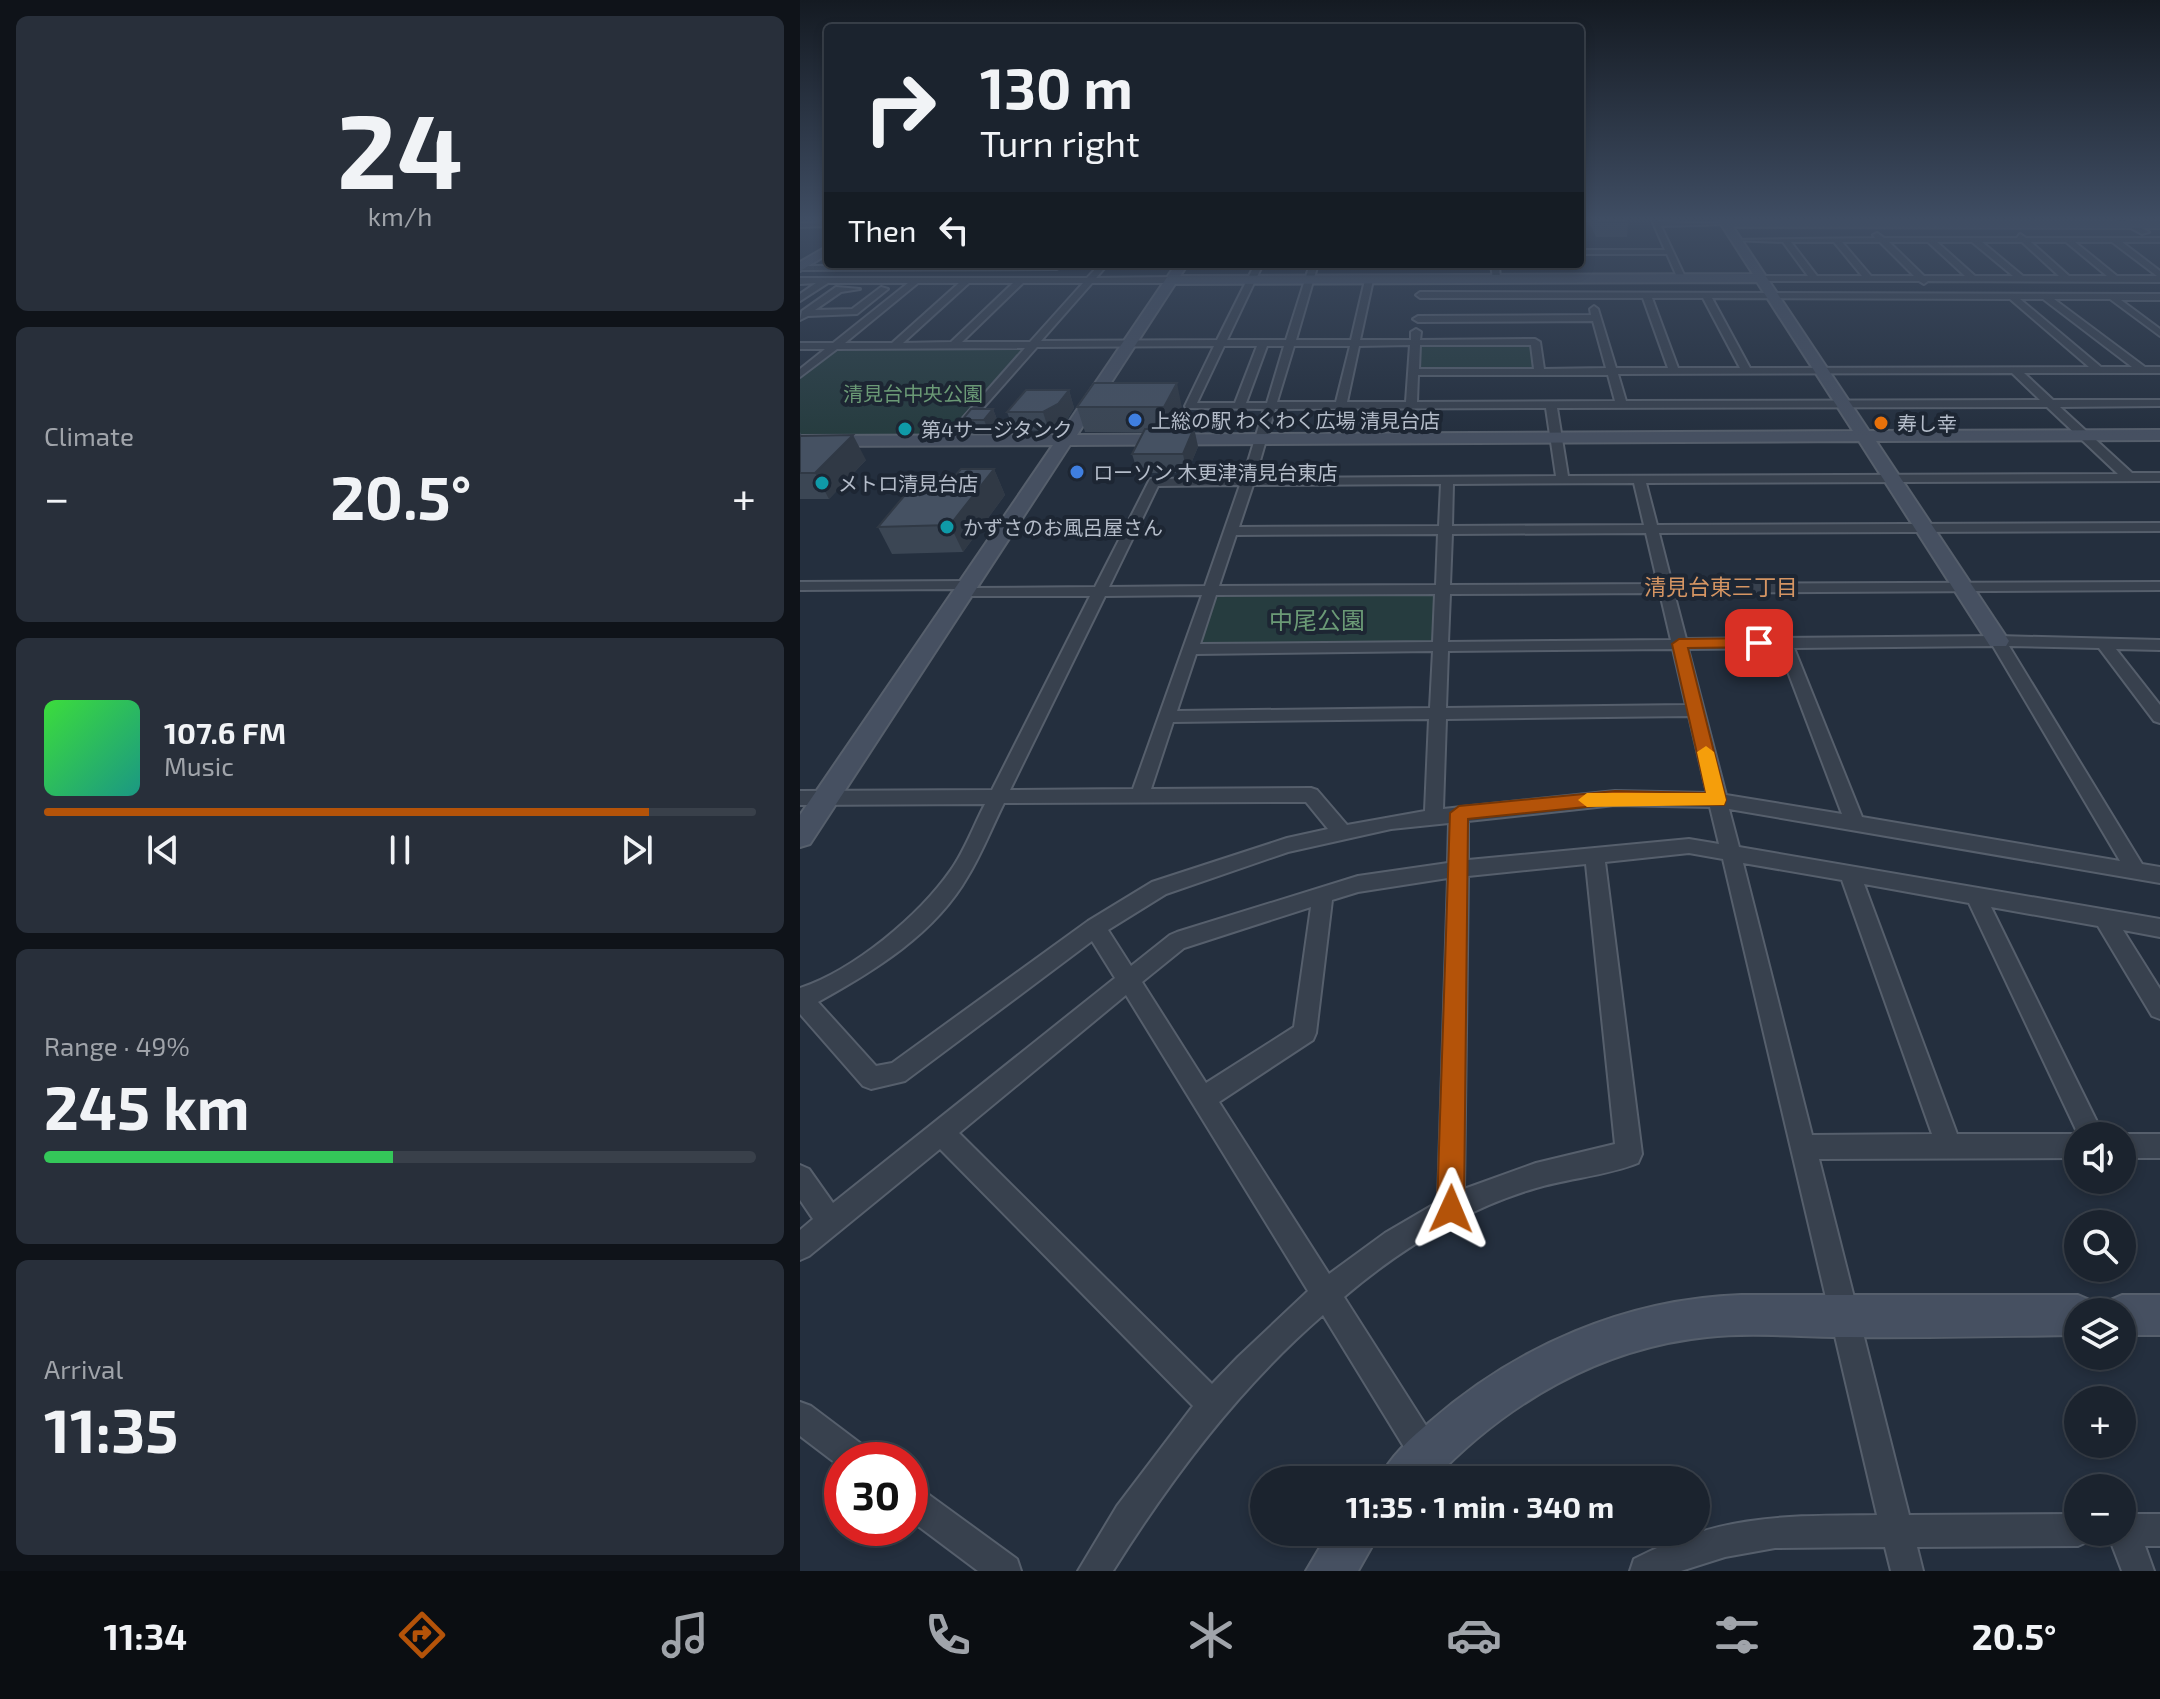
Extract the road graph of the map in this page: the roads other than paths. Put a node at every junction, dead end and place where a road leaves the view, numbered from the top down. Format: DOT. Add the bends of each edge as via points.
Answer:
graph roads {
  1 [pos="836,291"];
  2 [pos="881,291"];
  3 [pos="902,291"];
  4 [pos="955,291"];
  5 [pos="1009,291"];
  6 [pos="1080,291"];
  7 [pos="1163,291"];
  8 [pos="1246,291"];
  9 [pos="1306,291"];
  10 [pos="1366,291"];
  11 [pos="1420,291"];
  12 [pos="1770,291"];
  13 [pos="1934,291"];
  14 [pos="2081,291"];
  15 [pos="1590,294"];
  16 [pos="1646,294"];
  17 [pos="1420,295"];
  18 [pos="1706,295"];
  19 [pos="1772,295"];
  20 [pos="1938,295"];
  21 [pos="2010,295"];
  22 [pos="2043,295"];
  23 [pos="2086,296"];
  24 [pos="2111,296"];
  25 [pos="2160,297"];
  26 [pos="802,318"];
  27 [pos="1597,318"];
  28 [pos="1418,319"];
  29 [pos="864,322"];
  30 [pos="2160,333"];
  31 [pos="1129,343"];
  32 [pos="1221,343"];
  33 [pos="1263,343"];
  34 [pos="1290,343"];
  35 [pos="1355,343"];
  36 [pos="1415,343"];
  37 [pos="1033,344"];
  38 [pos="954,345"];
  39 [pos="800,346"];
  40 [pos="835,346"];
  41 [pos="894,346"];
  42 [pos="2097,369"];
  43 [pos="2141,369"];
  44 [pos="2014,370"];
  45 [pos="2160,370"];
  46 [pos="1674,371"];
  47 [pos="1747,371"];
  48 [pos="1821,371"];
  49 [pos="1413,372"];
  50 [pos="1540,372"];
  51 [pos="1612,372"];
  52 [pos="800,374"];
  53 [pos="1842,403"];
  54 [pos="2049,403"];
  55 [pos="2160,403"];
  56 [pos="1551,404"];
  57 [pos="1621,404"];
  58 [pos="1411,405"];
  59 [pos="1239,406"];
  60 [pos="1272,406"];
  61 [pos="1341,406"];
  62 [pos="2084,435"];
  63 [pos="2160,435"];
  64 [pos="1864,436"];
  65 [pos="1556,437"];
  66 [pos="950,439"];
  67 [pos="1261,439"];
  68 [pos="1064,440"];
  69 [pos="800,441"];
  70 [pos="2160,477"];
  71 [pos="1892,478"];
  72 [pos="2130,478"];
  73 [pos="1562,479"];
  74 [pos="1639,479"];
  75 [pos="1447,480"];
  76 [pos="1248,481"];
  77 [pos="2160,527"];
  78 [pos="1924,528"];
  79 [pos="1651,529"];
  80 [pos="1445,530"];
  81 [pos="1231,531"];
  82 [pos="1962,585"];
  83 [pos="800,586"];
  84 [pos="2160,586"];
  85 [pos="1666,587"];
  86 [pos="966,588"];
  87 [pos="1444,588"];
  88 [pos="1210,590"];
  89 [pos="1099,591"];
  90 [pos="1998,641"];
  91 [pos="1785,643"];
  92 [pos="1679,644"];
  93 [pos="2104,644"];
  94 [pos="2160,645"];
  95 [pos="1442,646"];
  96 [pos="1190,649"];
  97 [pos="1695,710"];
  98 [pos="1440,713"];
  99 [pos="1167,717"];
  100 [pos="2160,717"];
  101 [pos="1140,795"];
  102 [pos="996,796"];
  103 [pos="800,798"];
  104 [pos="826,798"];
  105 [pos="1717,800"];
  106 [pos="1459,813"];
  107 [pos="1434,816"];
  108 [pos="1854,822"];
  109 [pos="1342,832"];
  110 [pos="800,837"];
  111 [pos="1730,853"];
  112 [pos="1595,855"];
  113 [pos="1458,869"];
  114 [pos="2136,871"];
  115 [pos="1850,874"];
  116 [pos="2160,875"];
  117 [pos="1323,895"];
  118 [pos="1976,896"];
  119 [pos="2105,919"];
  120 [pos="1095,927"];
  121 [pos="2160,928"];
  122 [pos="1128,980"];
  123 [pos="801,999"];
  124 [pos="2160,1009"];
  125 [pos="1203,1099"];
  126 [pos="2085,1122"];
  127 [pos="940,1132"];
  128 [pos="1949,1146"];
  129 [pos="2064,1146"];
  130 [pos="2136,1146"];
  131 [pos="2160,1146"];
  132 [pos="1802,1147"];
  133 [pos="800,1178"];
  134 [pos="1451,1209"];
  135 [pos="830,1221"];
  136 [pos="800,1247"];
  137 [pos="1327,1296"];
  138 [pos="2064,1315"];
  139 [pos="2136,1315"];
  140 [pos="2160,1315"];
  141 [pos="1844,1317"];
  142 [pos="1213,1406"];
  143 [pos="800,1417"];
  144 [pos="833,1442"];
  145 [pos="1413,1466"];
  146 [pos="1415,1466"];
  147 [pos="928,1513"];
  148 [pos="2064,1530"];
  149 [pos="2136,1530"];
  150 [pos="2160,1530"];
  151 [pos="1897,1532"];
  152 [pos="1347,1546"];
  153 [pos="2128,1546"];
  154 [pos="1665,1566"];
  155 [pos="1005,1571"];
  156 [pos="1094,1571"];
  157 [pos="1330,1571"];
  158 [pos="1907,1571"];
  159 [pos="2138,1571"];
  1 -- 26 [label="street"];
  2 -- 26 [label="street" via="854,312"];
  3 -- 29 [label="street"];
  4 -- 41 [label="street"];
  5 -- 38 [label="street"];
  6 -- 37 [label="street"];
  7 -- 31 [label="street"];
  8 -- 32 [label="street"];
  9 -- 34 [label="street"];
  10 -- 35 [label="street"];
  11 -- 17 [label="street"];
  12 -- 19 [label="street"];
  13 -- 20 [label="street"];
  14 -- 23 [label="street"];
  15 -- 16 [label="street"];
  15 -- 17 [label="street"];
  15 -- 27 [label="street"];
  16 -- 18 [label="street"];
  16 -- 46 [label="street"];
  17 -- 28 [label="street"];
  18 -- 19 [label="street"];
  18 -- 47 [label="street"];
  19 -- 20 [label="street"];
  19 -- 48 [label="street"];
  20 -- 21 [label="street"];
  21 -- 22 [label="street"];
  21 -- 42 [label="street"];
  22 -- 23 [label="street"];
  22 -- 43 [label="street"];
  23 -- 24 [label="street"];
  24 -- 25 [label="street"];
  24 -- 30 [label="street"];
  26 -- 29 [label="street"];
  27 -- 28 [label="street"];
  27 -- 51 [label="street"];
  28 -- 36 [label="street"];
  29 -- 40 [label="street"];
  31 -- 32 [label="street"];
  31 -- 37 [label="street"];
  31 -- 68 [label="street"];
  32 -- 33 [label="street"];
  32 -- 59 [label="street" via="1190,406"];
  33 -- 34 [label="street"];
  33 -- 59 [label="street"];
  34 -- 35 [label="street"];
  34 -- 60 [label="street"];
  35 -- 36 [label="street"];
  35 -- 61 [label="street"];
  36 -- 49 [label="street"];
  36 -- 50 [label="street" via="1535,342"];
  37 -- 38 [label="street"];
  37 -- 66 [label="street"];
  38 -- 41 [label="street"];
  39 -- 40 [label="street"];
  40 -- 41 [label="street"];
  40 -- 52 [label="street"];
  42 -- 43 [label="street"];
  42 -- 44 [label="street"];
  43 -- 45 [label="street"];
  44 -- 48 [label="street"];
  44 -- 54 [label="street"];
  46 -- 47 [label="street"];
  46 -- 51 [label="street"];
  47 -- 48 [label="street"];
  48 -- 53 [label="street"];
  49 -- 50 [label="street"];
  49 -- 58 [label="street"];
  50 -- 51 [label="street"];
  51 -- 57 [label="street"];
  53 -- 54 [label="street"];
  53 -- 57 [label="street"];
  53 -- 64 [label="street"];
  54 -- 55 [label="street"];
  54 -- 62 [label="street"];
  56 -- 57 [label="street"];
  56 -- 58 [label="street"];
  56 -- 65 [label="street"];
  58 -- 61 [label="street"];
  59 -- 60 [label="street"];
  60 -- 61 [label="street"];
  60 -- 67 [label="street"];
  62 -- 63 [label="street"];
  62 -- 64 [label="street"];
  62 -- 72 [label="street"];
  64 -- 65 [label="street"];
  64 -- 71 [label="street"];
  65 -- 67 [label="street"];
  65 -- 73 [label="street"];
  66 -- 68 [label="street"];
  66 -- 69 [label="street"];
  67 -- 68 [label="street"];
  67 -- 76 [label="street"];
  68 -- 86 [label="street"];
  70 -- 72 [label="street"];
  71 -- 72 [label="street"];
  71 -- 74 [label="street"];
  71 -- 78 [label="street"];
  73 -- 74 [label="street"];
  73 -- 75 [label="street"];
  74 -- 79 [label="street"];
  75 -- 76 [label="street"];
  75 -- 80 [label="street"];
  76 -- 81 [label="street"];
  76 -- 89 [label="street" via="1154,482"];
  77 -- 78 [label="street"];
  78 -- 79 [label="street"];
  78 -- 82 [label="street"];
  79 -- 80 [label="street"];
  79 -- 85 [label="street"];
  80 -- 81 [label="street"];
  80 -- 87 [label="street"];
  81 -- 88 [label="street"];
  82 -- 84 [label="street"];
  82 -- 85 [label="street"];
  82 -- 90 [label="street"];
  83 -- 86 [label="street"];
  85 -- 87 [label="street"];
  85 -- 92 [label="street"];
  86 -- 89 [label="street"];
  86 -- 104 [label="street"];
  87 -- 88 [label="street"];
  87 -- 95 [label="street"];
  88 -- 89 [label="street"];
  88 -- 96 [label="street"];
  89 -- 102 [label="street"];
  90 -- 91 [label="street"];
  90 -- 93 [label="street"];
  90 -- 114 [label="street"];
  91 -- 92 [label="street"];
  91 -- 108 [label="street"];
  92 -- 95 [label="street"];
  92 -- 97 [label="street"];
  93 -- 94 [label="street"];
  93 -- 100 [label="street"];
  95 -- 96 [label="street"];
  95 -- 98 [label="street"];
  96 -- 99 [label="street"];
  97 -- 98 [label="street"];
  97 -- 105 [label="street"];
  98 -- 99 [label="street"];
  98 -- 107 [label="street"];
  99 -- 101 [label="street"];
  101 -- 102 [label="street"];
  101 -- 109 [label="street" via="1311,795"];
  102 -- 104 [label="street"];
  102 -- 123 [label="street" via="960,873 923,920 878,958"];
  103 -- 104 [label="street"];
  104 -- 110 [label="street"];
  105 -- 106 [label="street" via="1615,798"];
  105 -- 108 [label="street"];
  105 -- 111 [label="street"];
  106 -- 107 [label="street"];
  106 -- 113 [label="street"];
  107 -- 109 [label="street"];
  108 -- 114 [label="street"];
  109 -- 120 [label="street" via="1159,888"];
  111 -- 112 [label="street" via="1689,846"];
  111 -- 115 [label="street"];
  111 -- 132 [label="street"];
  112 -- 113 [label="street"];
  112 -- 134 [label="street" via="1629,1154 1547,1173"];
  113 -- 117 [label="street" via="1358,884"];
  113 -- 134 [label="street"];
  114 -- 116 [label="street"];
  115 -- 118 [label="street"];
  115 -- 128 [label="street"];
  117 -- 122 [label="street" via="1177,941"];
  117 -- 125 [label="street" via="1305,1033"];
  118 -- 119 [label="street"];
  118 -- 126 [label="street"];
  119 -- 121 [label="street"];
  119 -- 124 [label="street"];
  120 -- 122 [label="street"];
  120 -- 123 [label="street" via="883,1079 871,1078"];
  122 -- 125 [label="street"];
  122 -- 127 [label="street"];
  125 -- 137 [label="street"];
  127 -- 135 [label="street"];
  127 -- 142 [label="street"];
  128 -- 129 [label="street"];
  128 -- 132 [label="street"];
  130 -- 131 [label="street"];
  132 -- 141 [label="street"];
  133 -- 135 [label="street"];
  134 -- 137 [label="street"];
  135 -- 136 [label="street"];
  137 -- 142 [label="street"];
  137 -- 145 [label="street"];
  138 -- 141 [label="street"];
  139 -- 140 [label="street"];
  141 -- 146 [label="street" via="1706,1317 1638,1328 1570,1351 1498,1393"];
  141 -- 151 [label="street"];
  142 -- 156 [label="street" via="1155,1477"];
  143 -- 144 [label="street"];
  147 -- 155 [label="street"];
  148 -- 151 [label="street"];
  149 -- 150 [label="street"];
  151 -- 154 [label="street" via="1775,1532 1727,1539"];
  151 -- 158 [label="street"];
  152 -- 157 [label="street"];
  153 -- 159 [label="street"];
}
